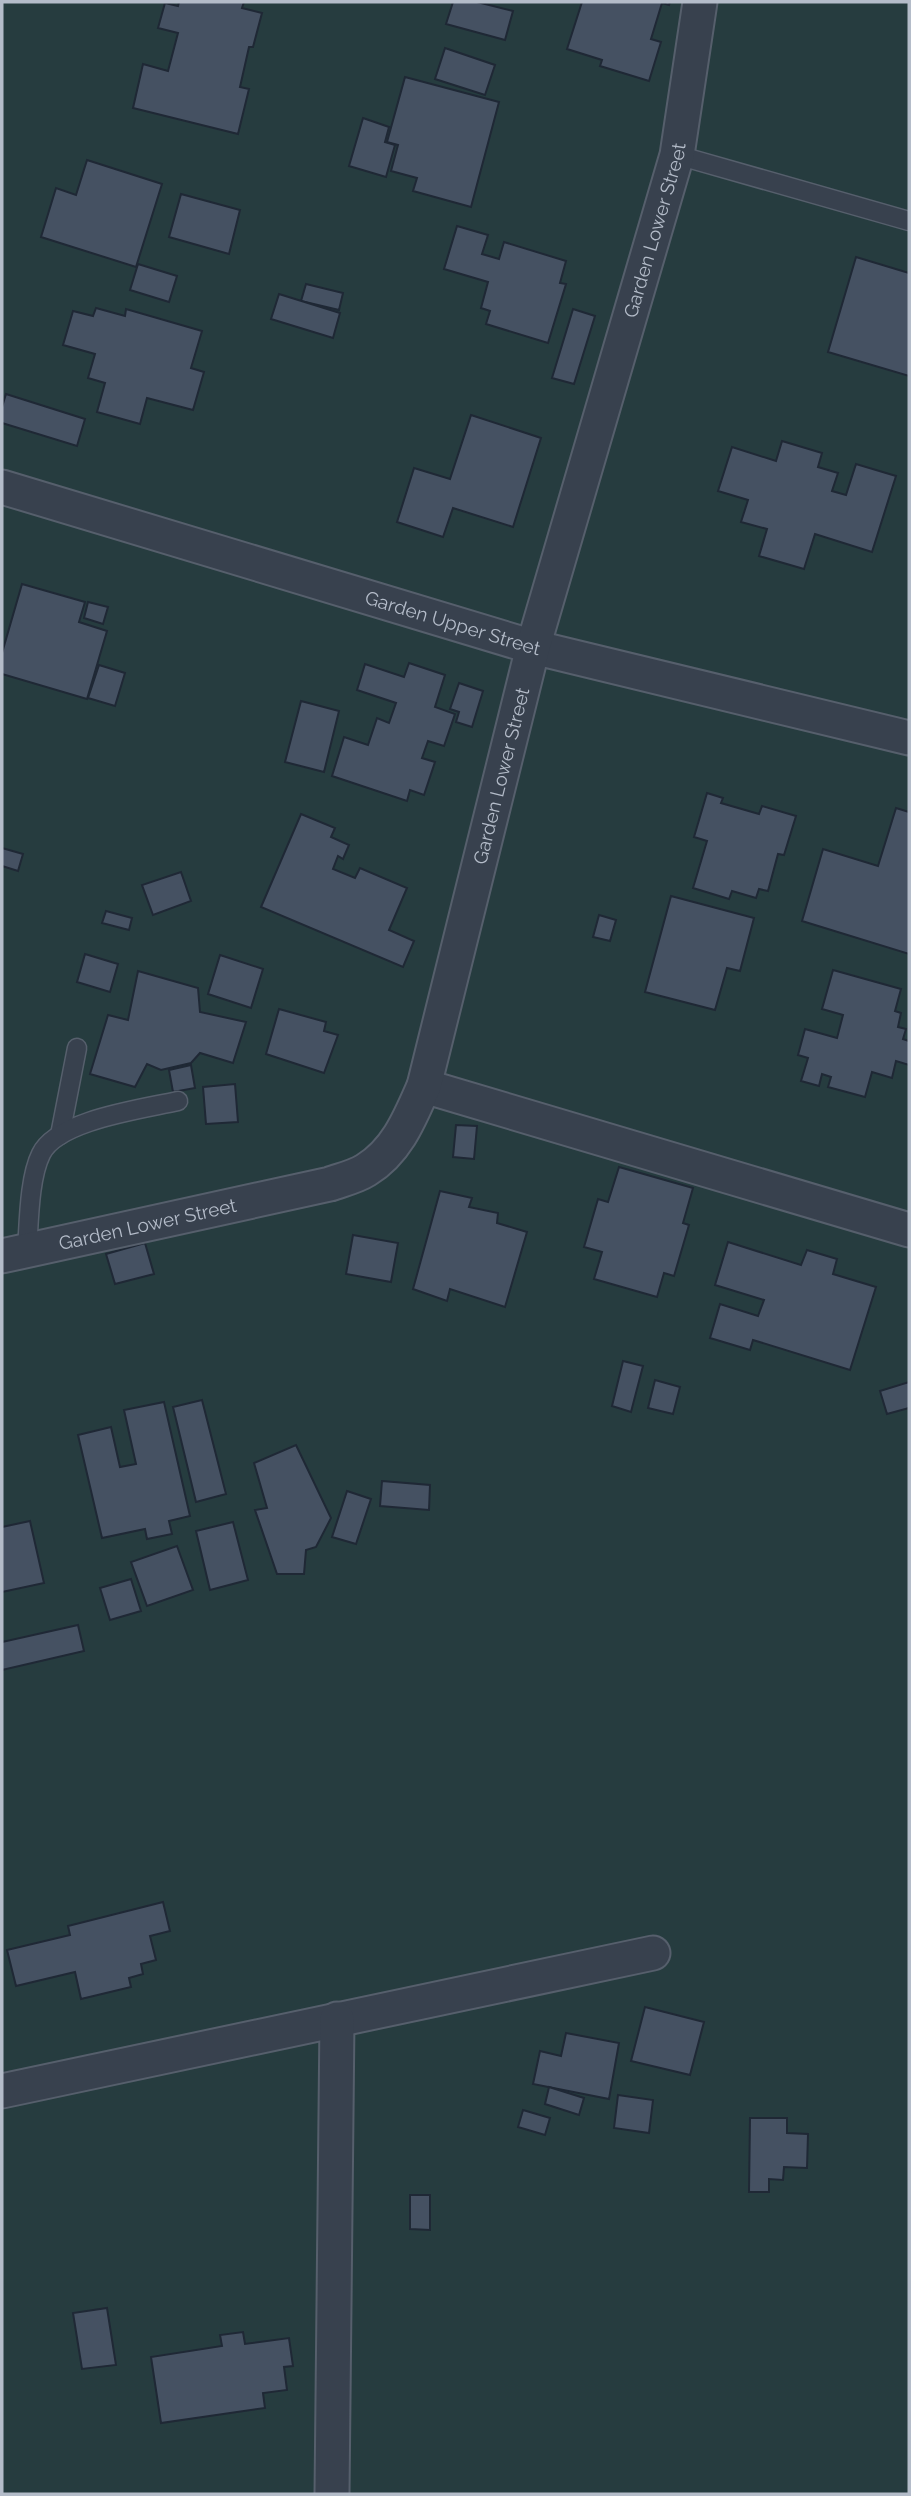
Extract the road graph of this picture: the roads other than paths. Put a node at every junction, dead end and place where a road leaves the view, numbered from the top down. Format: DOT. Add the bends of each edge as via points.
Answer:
graph roads {
  1 [pos="701,2"];
  2 [pos="677,155"];
  3 [pos="909,221"];
  4 [pos="2,487"];
  5 [pos="533,647"];
  6 [pos="909,738"];
  7 [pos="77,1048"];
  8 [pos="424,1086"];
  9 [pos="178,1101"];
  10 [pos="60,1135"];
  11 [pos="909,1230"];
  12 [pos="14,1253"];
  13 [pos="653,1953"];
  14 [pos="337,2019"];
  15 [pos="2,2091"];
  16 [pos="332,2494"];
  1 -- 2 [label="street, Garden Lower Street"];
  2 -- 3 [label="lane"];
  2 -- 5 [label="street, Garden Lower Street"];
  4 -- 5 [label="street, Garden Upper Street"];
  5 -- 6 [label="street, Garden Upper Street"];
  5 -- 8 [label="street, Garden Lower Street"];
  7 -- 10 [label="lane"];
  8 -- 11 [label="street"];
  8 -- 12 [label="street, Garden Lower Street" via="407,1126 388,1153 365,1171 330,1184"];
  9 -- 10 [label="lane" via="80,1123"];
  10 -- 12 [label="lane" via="41,1153"];
  13 -- 14 [label="street"];
  14 -- 15 [label="street"];
  14 -- 16 [label="street"];
}
